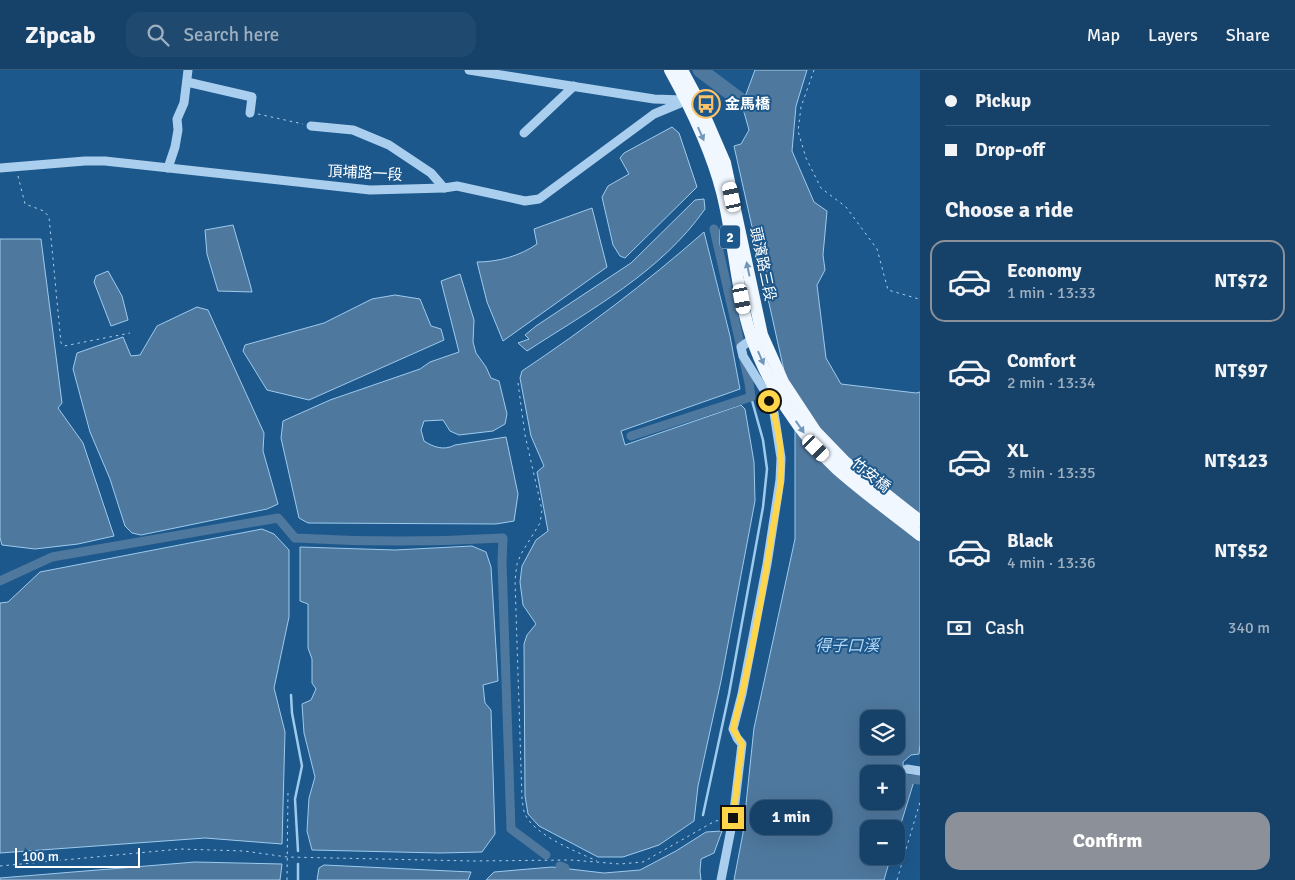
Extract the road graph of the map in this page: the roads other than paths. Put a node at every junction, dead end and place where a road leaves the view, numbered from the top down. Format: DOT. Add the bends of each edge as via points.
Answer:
graph roads {
  1 [pos="188,70"];
  2 [pos="469,70"];
  3 [pos="670,70"];
  4 [pos="682,70"];
  5 [pos="187,82"];
  6 [pos="574,86"];
  7 [pos="688,95"];
  8 [pos="250,113"];
  9 [pos="311,126"];
  10 [pos="524,133"];
  11 [pos="0,168"];
  12 [pos="168,168"];
  13 [pos="444,188"];
  14 [pos="757,337"];
  15 [pos="778,384"];
  16 [pos="920,521"];
  17 [pos="920,535"];
  18 [pos="907,769"];
  19 [pos="920,771"];
  20 [pos="721,880"];
  1 -- 5 [label="street"];
  2 -- 6 [label="street"];
  3 -- 7 [label="main road, 2"];
  4 -- 7 [label="main road, 2"];
  5 -- 8 [label="street" via="252,97"];
  5 -- 12 [label="street"];
  6 -- 7 [label="street" via="654,99"];
  6 -- 10 [label="street"];
  7 -- 13 [label="street, 頂埔路一段" via="654,114 539,199 525,201 457,186"];
  7 -- 14 [label="main road, 頭濱路三段 / 2" via="722,192 746,317"];
  9 -- 13 [label="street" via="353,130 389,145 431,173"];
  11 -- 12 [label="street, 頂埔路一段" via="85,161"];
  12 -- 13 [label="street, 頂埔路一段" via="370,190"];
  14 -- 15 [label="main road, 頭濱路三段 / 2"];
  14 -- 20 [label="street" via="741,347 774,413 782,458 767,564 733,729 742,744"];
  15 -- 16 [label="main road, 竹安橋 / 2" via="845,462"];
  15 -- 17 [label="main road, 竹安橋 / 2, one-way" via="801,429 816,448 837,469"];
  18 -- 19 [label="street"];
}
